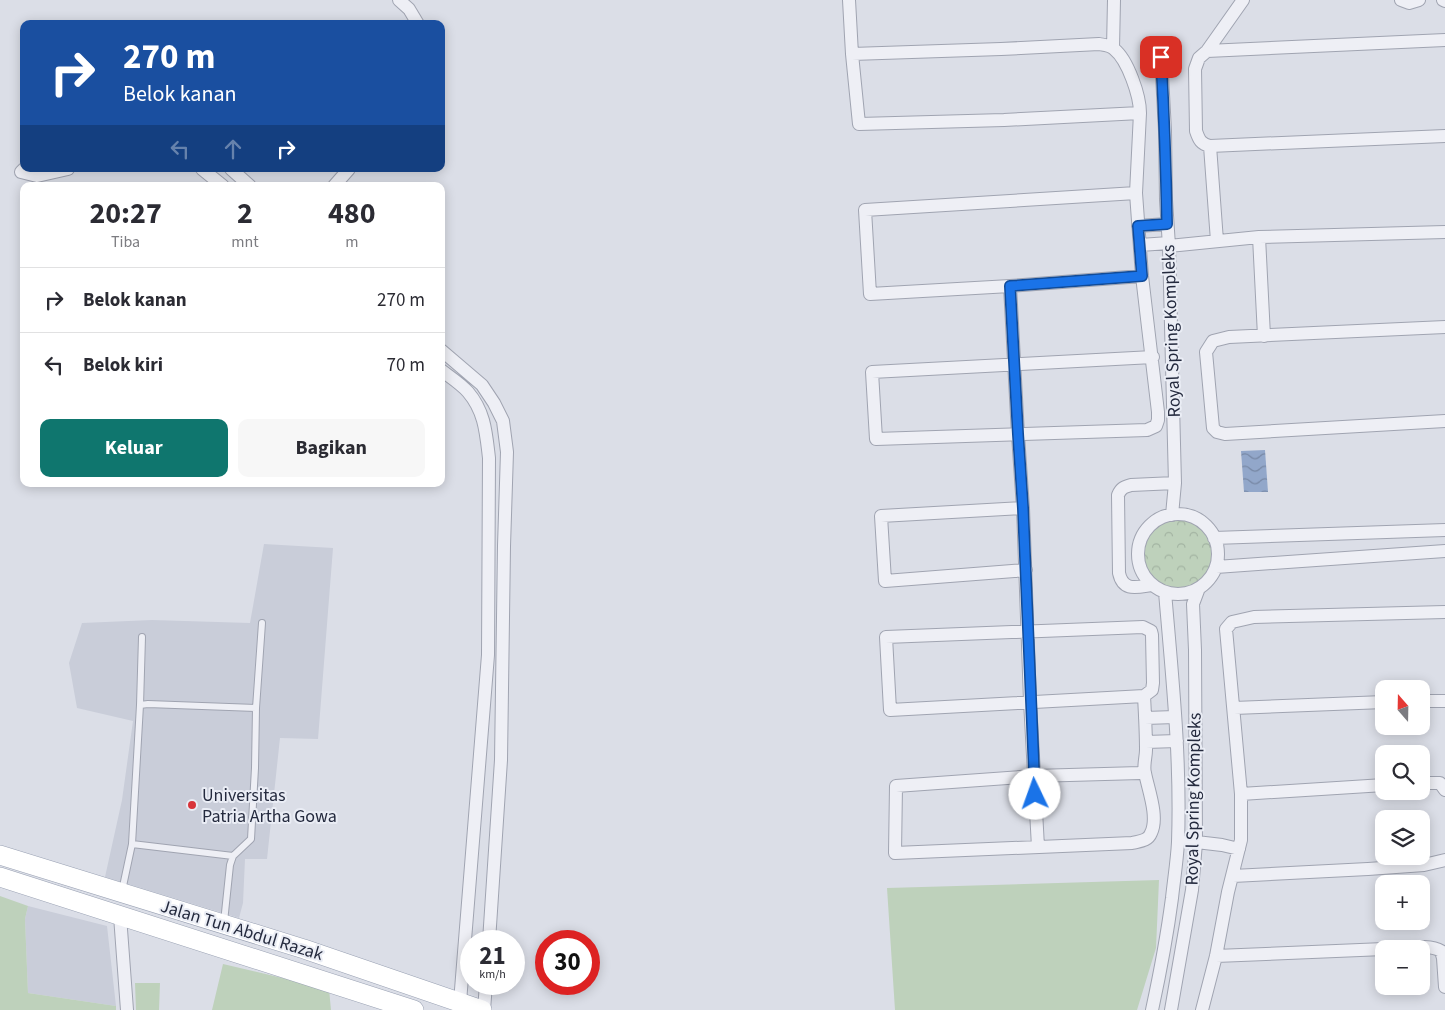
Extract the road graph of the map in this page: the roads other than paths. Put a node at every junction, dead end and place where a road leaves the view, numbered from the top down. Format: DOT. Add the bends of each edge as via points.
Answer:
graph roads {
  1 [pos="399,0"];
  2 [pos="849,0"];
  3 [pos="1114,0"];
  4 [pos="1244,0"];
  5 [pos="1401,0"];
  6 [pos="1419,0"];
  7 [pos="416,20"];
  8 [pos="1445,40"];
  9 [pos="1114,48"];
  10 [pos="1207,51"];
  11 [pos="852,54"];
  12 [pos="1161,57"];
  13 [pos="1140,113"];
  14 [pos="1445,136"];
  15 [pos="1210,146"];
  16 [pos="21,172"];
  17 [pos="55,172"];
  18 [pos="206,172"];
  19 [pos="234,172"];
  20 [pos="346,172"];
  21 [pos="218,182"];
  22 [pos="246,182"];
  23 [pos="338,182"];
  24 [pos="1136,194"];
  25 [pos="1167,224"];
  26 [pos="1138,226"];
  27 [pos="1445,232"];
  28 [pos="1259,237"];
  29 [pos="1217,241"];
  30 [pos="1169,244"];
  31 [pos="1140,246"];
  32 [pos="1142,276"];
  33 [pos="1010,286"];
  34 [pos="1445,327"];
  35 [pos="1264,336"];
  36 [pos="445,354"];
  37 [pos="1153,357"];
  38 [pos="1014,365"];
  39 [pos="445,373"];
  40 [pos="1445,421"];
  41 [pos="1018,434"];
  42 [pos="1175,483"];
  43 [pos="1023,508"];
  44 [pos="1172,515"];
  45 [pos="1445,530"];
  46 [pos="1214,538"];
  47 [pos="1445,551"];
  48 [pos="1216,567"];
  49 [pos="1026,570"];
  50 [pos="1152,585"];
  51 [pos="1199,588"];
  52 [pos="1165,592"];
  53 [pos="1445,612"];
  54 [pos="262,623"];
  55 [pos="1028,631"];
  56 [pos="142,637"];
  57 [pos="1144,696"];
  58 [pos="1030,701"];
  59 [pos="1430,701"];
  60 [pos="1445,701"];
  61 [pos="1375,702"];
  62 [pos="140,705"];
  63 [pos="256,708"];
  64 [pos="1234,708"];
  65 [pos="1145,718"];
  66 [pos="1176,718"];
  67 [pos="1146,742"];
  68 [pos="1177,742"];
  69 [pos="1144,770"];
  70 [pos="1034,776"];
  71 [pos="1430,783"];
  72 [pos="1375,786"];
  73 [pos="1445,790"];
  74 [pos="1242,794"];
  75 [pos="1178,840"];
  76 [pos="1196,842"];
  77 [pos="132,844"];
  78 [pos="1038,847"];
  79 [pos="1239,849"];
  80 [pos="0,855"];
  81 [pos="233,856"];
  82 [pos="1445,860"];
  83 [pos="1233,876"];
  84 [pos="0,877"];
  85 [pos="122,893"];
  86 [pos="120,916"];
  87 [pos="224,924"];
  88 [pos="490,930"];
  89 [pos="1430,948"];
  90 [pos="1375,949"];
  91 [pos="1216,956"];
  92 [pos="1445,987"];
  93 [pos="485,995"];
  94 [pos="460,1002"];
  95 [pos="127,1010"];
  96 [pos="414,1010"];
  97 [pos="483,1010"];
  98 [pos="1152,1010"];
  99 [pos="1171,1010"];
  100 [pos="1202,1010"];
  1 -- 7 [label="street"];
  2 -- 11 [label="street"];
  3 -- 9 [label="street"];
  4 -- 10 [label="street"];
  5 -- 6 [label="street" via="1409,4"];
  8 -- 10 [label="street"];
  9 -- 11 [label="street" via="1099,44"];
  9 -- 13 [label="street" via="1138,92"];
  10 -- 15 [label="street" via="1199,58 1195,69 1196,131 1199,140"];
  11 -- 13 [label="street" via="859,124"];
  12 -- 25 [label="street, Royal Spring Kompleks"];
  13 -- 24 [label="street"];
  14 -- 15 [label="street"];
  15 -- 29 [label="street"];
  16 -- 17 [label="street" via="37,176"];
  18 -- 21 [label="street"];
  19 -- 22 [label="street"];
  20 -- 23 [label="street"];
  24 -- 26 [label="street"];
  24 -- 33 [label="street" via="865,210 870,294"];
  25 -- 26 [label="street"];
  25 -- 30 [label="street, Royal Spring Kompleks"];
  26 -- 31 [label="street"];
  27 -- 28 [label="street"];
  28 -- 29 [label="street"];
  28 -- 35 [label="street"];
  29 -- 30 [label="street"];
  30 -- 31 [label="street"];
  30 -- 42 [label="street, Royal Spring Kompleks"];
  31 -- 32 [label="street"];
  32 -- 33 [label="street"];
  32 -- 37 [label="street"];
  33 -- 38 [label="street"];
  34 -- 35 [label="street"];
  35 -- 40 [label="street" via="1219,338 1206,352 1213,428 1217,432"];
  36 -- 88 [label="street" via="482,386 494,403 503,422 507,452 501,760"];
  37 -- 38 [label="street"];
  37 -- 41 [label="street" via="1156,426"];
  38 -- 41 [label="street"];
  38 -- 41 [label="street" via="872,372 876,439"];
  39 -- 94 [label="street" via="468,391 482,412 489,458 488,655"];
  41 -- 43 [label="street"];
  42 -- 44 [label="street, Royal Spring Kompleks"];
  42 -- 50 [label="street" via="1124,487 1118,495 1121,580 1129,587"];
  43 -- 49 [label="street"];
  43 -- 49 [label="street" via="881,516 885,581"];
  44 -- 46 [label="street" via="1200,521"];
  44 -- 50 [label="street" via="1152,525 1139,544 1139,566"];
  45 -- 46 [label="street"];
  46 -- 48 [label="street" via="1218,552"];
  47 -- 48 [label="street"];
  48 -- 51 [label="street"];
  49 -- 55 [label="street"];
  50 -- 52 [label="street"];
  51 -- 52 [label="street" via="1183,594"];
  51 -- 76 [label="street, Royal Spring Kompleks" via="1193,604"];
  52 -- 66 [label="street, Royal Spring Kompleks"];
  53 -- 64 [label="street" via="1267,616 1232,622 1226,629"];
  54 -- 63 [label="lane"];
  55 -- 57 [label="street" via="1148,628 1152,635 1153,683 1152,690"];
  55 -- 58 [label="street"];
  55 -- 58 [label="street" via="886,637 890,710"];
  56 -- 62 [label="lane"];
  57 -- 58 [label="street"];
  57 -- 65 [label="street"];
  58 -- 70 [label="street"];
  59 -- 60 [label="street"];
  61 -- 64 [label="street"];
  62 -- 63 [label="lane"];
  62 -- 77 [label="lane"];
  63 -- 81 [label="lane" via="251,839"];
  64 -- 74 [label="street"];
  65 -- 66 [label="street"];
  65 -- 67 [label="street"];
  66 -- 68 [label="street, Royal Spring Kompleks"];
  67 -- 68 [label="street"];
  67 -- 69 [label="street"];
  68 -- 75 [label="street, Royal Spring Kompleks"];
  69 -- 70 [label="street" via="1140,773"];
  69 -- 78 [label="street" via="1154,818 1151,835 1146,840"];
  70 -- 78 [label="street"];
  70 -- 78 [label="street" via="896,786 896,853"];
  71 -- 73 [label="street" via="1440,783"];
  72 -- 74 [label="street"];
  74 -- 79 [label="street"];
  75 -- 76 [label="street"];
  75 -- 98 [label="street, Royal Spring Kompleks" via="1169,919"];
  76 -- 79 [label="street"];
  76 -- 99 [label="street, Royal Spring Kompleks" via="1192,890"];
  77 -- 81 [label="lane"];
  77 -- 85 [label="lane"];
  79 -- 83 [label="street"];
  80 -- 85 [label="main road, Jalan Tun Abdul Razak"];
  81 -- 87 [label="lane"];
  82 -- 83 [label="street" via="1424,865"];
  83 -- 91 [label="street"];
  84 -- 86 [label="main road, Jalan Tun Abdul Razak"];
  85 -- 87 [label="main road, Jalan Tun Abdul Razak"];
  86 -- 95 [label="street"];
  86 -- 96 [label="main road, Jalan Tun Abdul Razak"];
  87 -- 94 [label="main road, Jalan Tun Abdul Razak"];
  89 -- 92 [label="street" via="1441,951"];
  90 -- 91 [label="street"];
  91 -- 100 [label="street"];
  93 -- 97 [label="street"];
  94 -- 97 [label="main road, Jalan Tun Abdul Razak"];
}
